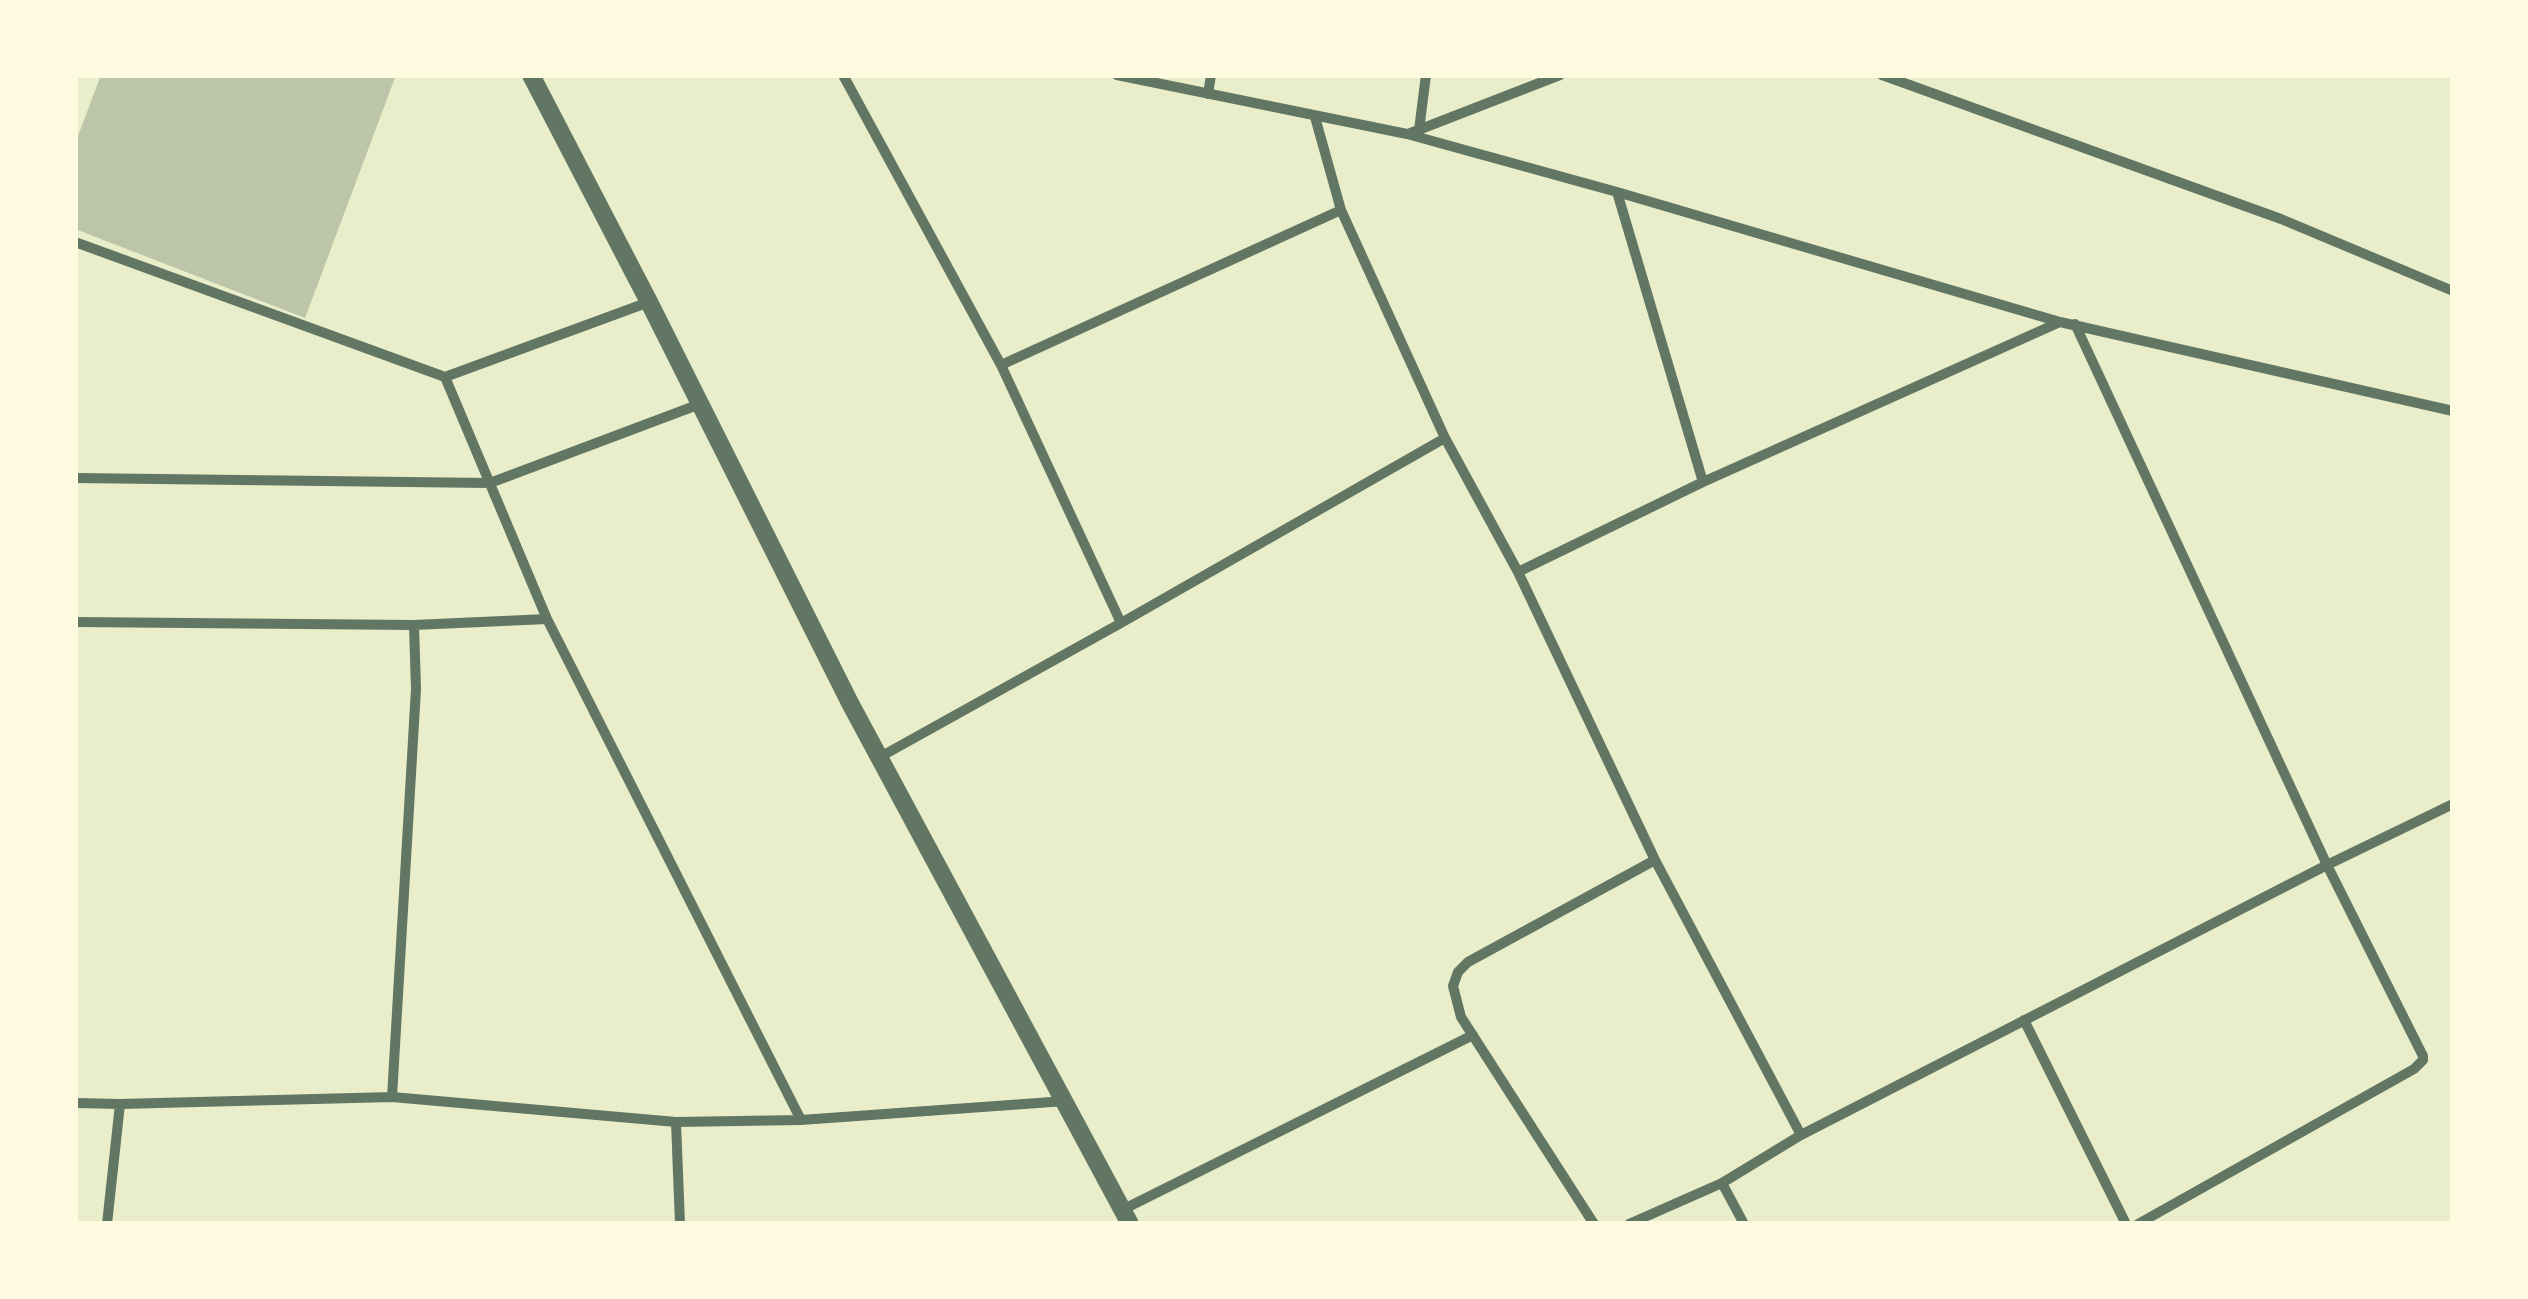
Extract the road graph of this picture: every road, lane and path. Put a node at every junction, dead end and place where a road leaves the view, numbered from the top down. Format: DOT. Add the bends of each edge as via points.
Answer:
graph roads {
  1 [pos="531,75"];
  2 [pos="842,75"];
  3 [pos="1118,75"];
  4 [pos="1211,75"];
  5 [pos="1426,75"];
  6 [pos="1560,75"];
  7 [pos="1882,75"];
  8 [pos="1208,94"];
  9 [pos="1316,117"];
  10 [pos="1419,130"];
  11 [pos="1407,134"];
  12 [pos="1617,192"];
  13 [pos="1341,210"];
  14 [pos="75,242"];
  15 [pos="2453,291"];
  16 [pos="649,302"];
  17 [pos="2060,322"];
  18 [pos="2074,324"];
  19 [pos="1001,366"];
  20 [pos="445,378"];
  21 [pos="700,404"];
  22 [pos="2453,411"];
  23 [pos="1445,438"];
  24 [pos="75,478"];
  25 [pos="1703,482"];
  26 [pos="490,484"];
  27 [pos="1518,572"];
  28 [pos="547,619"];
  29 [pos="75,622"];
  30 [pos="1121,624"];
  31 [pos="414,625"];
  32 [pos="880,756"];
  33 [pos="2453,804"];
  34 [pos="1655,860"];
  35 [pos="2327,865"];
  36 [pos="2024,1020"];
  37 [pos="1473,1035"];
  38 [pos="392,1097"];
  39 [pos="1066,1101"];
  40 [pos="75,1103"];
  41 [pos="120,1104"];
  42 [pos="802,1120"];
  43 [pos="676,1122"];
  44 [pos="1801,1135"];
  45 [pos="1722,1183"];
  46 [pos="1126,1217"];
  47 [pos="106,1224"];
  48 [pos="680,1224"];
  49 [pos="1594,1224"];
  50 [pos="1629,1224"];
  51 [pos="1744,1224"];
  52 [pos="2126,1224"];
  53 [pos="2138,1224"];
  1 -- 16 [label="street"];
  2 -- 19 [label="street"];
  3 -- 8 [label="street"];
  4 -- 8 [label="street"];
  5 -- 10 [label="street"];
  6 -- 10 [label="street"];
  7 -- 15 [label="street" via="2282,219"];
  8 -- 9 [label="street"];
  9 -- 11 [label="street"];
  9 -- 13 [label="street"];
  10 -- 11 [label="street"];
  11 -- 12 [label="street"];
  12 -- 17 [label="street"];
  12 -- 25 [label="street"];
  13 -- 19 [label="street"];
  13 -- 23 [label="street"];
  14 -- 20 [label="street"];
  16 -- 20 [label="street"];
  16 -- 21 [label="street"];
  17 -- 18 [label="street"];
  17 -- 25 [label="street"];
  18 -- 22 [label="street"];
  18 -- 35 [label="street"];
  19 -- 30 [label="street"];
  20 -- 26 [label="street"];
  21 -- 26 [label="street"];
  21 -- 32 [label="street"];
  23 -- 27 [label="street"];
  23 -- 30 [label="street"];
  24 -- 26 [label="street"];
  25 -- 27 [label="street"];
  26 -- 28 [label="street"];
  27 -- 34 [label="street"];
  28 -- 31 [label="street"];
  28 -- 42 [label="street"];
  29 -- 31 [label="street"];
  30 -- 32 [label="street"];
  31 -- 38 [label="street"];
  32 -- 39 [label="street"];
  33 -- 35 [label="street"];
  34 -- 37 [label="street" via="1468,962 1453,986"];
  34 -- 44 [label="street"];
  35 -- 36 [label="street"];
  35 -- 53 [label="street" via="2423,1060"];
  36 -- 44 [label="street"];
  36 -- 52 [label="street"];
  37 -- 46 [label="street"];
  37 -- 49 [label="street"];
  38 -- 41 [label="street"];
  38 -- 43 [label="street"];
  39 -- 42 [label="street"];
  39 -- 46 [label="street"];
  40 -- 41 [label="street"];
  41 -- 47 [label="street"];
  42 -- 43 [label="street"];
  43 -- 48 [label="street"];
  44 -- 45 [label="street"];
  45 -- 50 [label="street"];
  45 -- 51 [label="street"];
}
